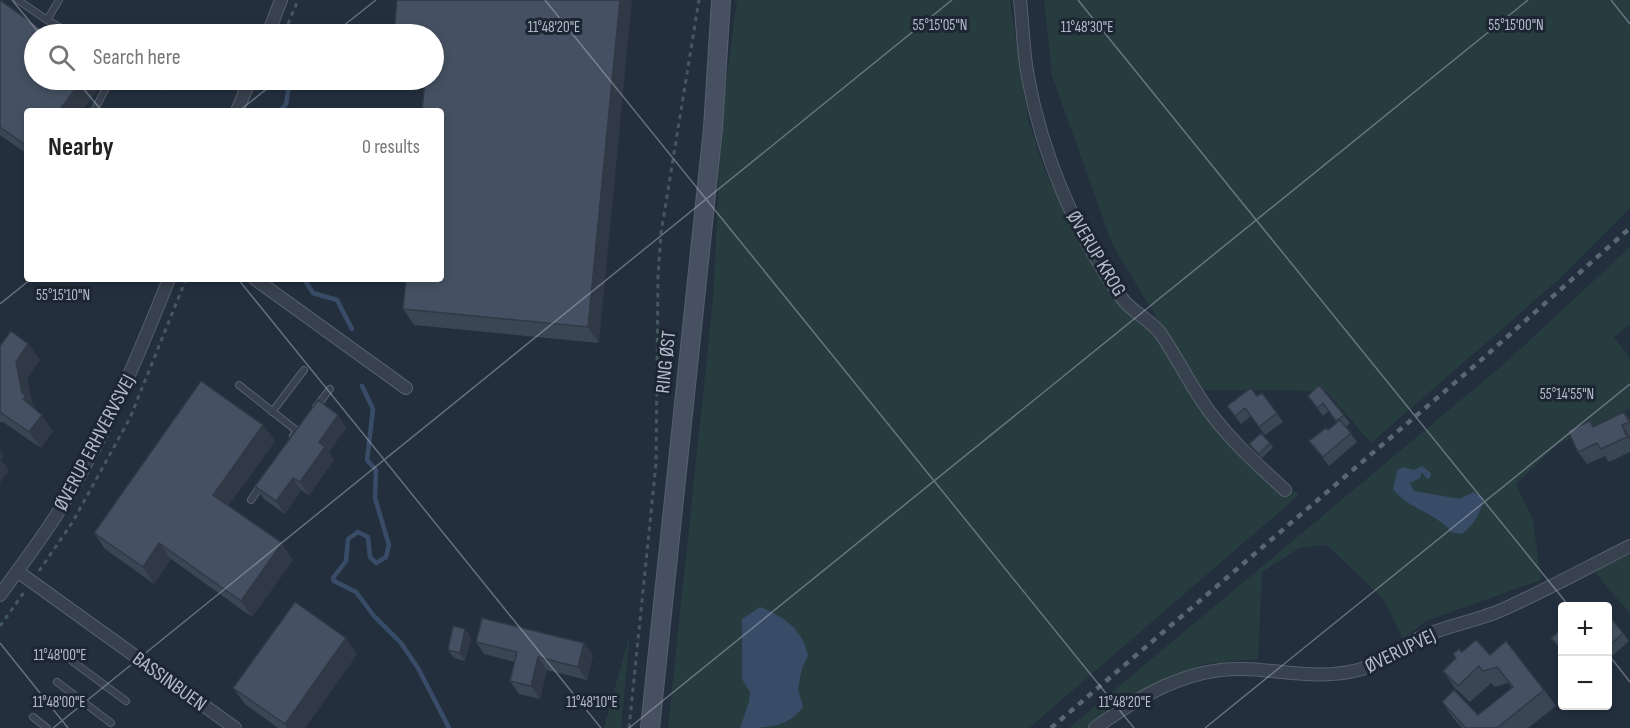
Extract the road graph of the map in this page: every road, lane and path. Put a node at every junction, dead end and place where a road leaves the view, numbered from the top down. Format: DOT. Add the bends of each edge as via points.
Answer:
graph roads {
  1 [pos="18,0"];
  2 [pos="59,0"];
  3 [pos="281,0"];
  4 [pos="298,0"];
  5 [pos="699,0"];
  6 [pos="721,0"];
  7 [pos="1020,0"];
  8 [pos="47,20"];
  9 [pos="54,24"];
  10 [pos="271,24"];
  11 [pos="289,24"];
  12 [pos="105,90"];
  13 [pos="245,90"];
  14 [pos="96,108"];
  15 [pos="238,108"];
  16 [pos="168,282"];
  17 [pos="259,282"];
  18 [pos="304,370"];
  19 [pos="239,385"];
  20 [pos="406,388"];
  21 [pos="330,389"];
  22 [pos="272,412"];
  23 [pos="310,414"];
  24 [pos="303,423"];
  25 [pos="297,431"];
  26 [pos="290,441"];
  27 [pos="264,480"];
  28 [pos="1285,489"];
  29 [pos="251,500"];
  30 [pos="1630,546"];
  31 [pos="17,571"];
  32 [pos="0,595"];
  33 [pos="72,661"];
  34 [pos="57,682"];
  35 [pos="126,701"];
  36 [pos="33,717"];
  37 [pos="111,723"];
  38 [pos="47,728"];
  39 [pos="235,728"];
  40 [pos="629,728"];
  41 [pos="650,728"];
  42 [pos="1095,728"];
  1 -- 8 [label="lane"];
  2 -- 8 [label="lane"];
  3 -- 10 [label="street"];
  4 -- 11 [label="path"];
  5 -- 40 [label="path" via="661,233 656,464"];
  6 -- 41 [label="main road, RING ØST" via="713,128"];
  7 -- 28 [label="street, ØVERUP KROG" via="1038,125 1075,219 1123,300 1160,332 1209,411 1252,460"];
  8 -- 9 [label="lane"];
  12 -- 14 [label="lane"];
  13 -- 15 [label="street"];
  16 -- 31 [label="street, ØVERUP ERHVERVSVEJ" via="92,455"];
  17 -- 20 [label="street"];
  18 -- 22 [label="lane"];
  19 -- 22 [label="lane"];
  21 -- 23 [label="lane"];
  22 -- 25 [label="lane"];
  24 -- 25 [label="lane"];
  25 -- 26 [label="lane"];
  27 -- 29 [label="lane"];
  30 -- 42 [label="street, ØVERUPVEJ" via="1502,609 1423,636 1383,661 1359,670 1334,675 1215,670 1185,677 1156,690"];
  31 -- 32 [label="street, ØVERUP ERHVERVSVEJ"];
  31 -- 39 [label="street, BASSINBUEN"];
  33 -- 35 [label="lane"];
  34 -- 37 [label="lane"];
  36 -- 38 [label="lane"];
}
